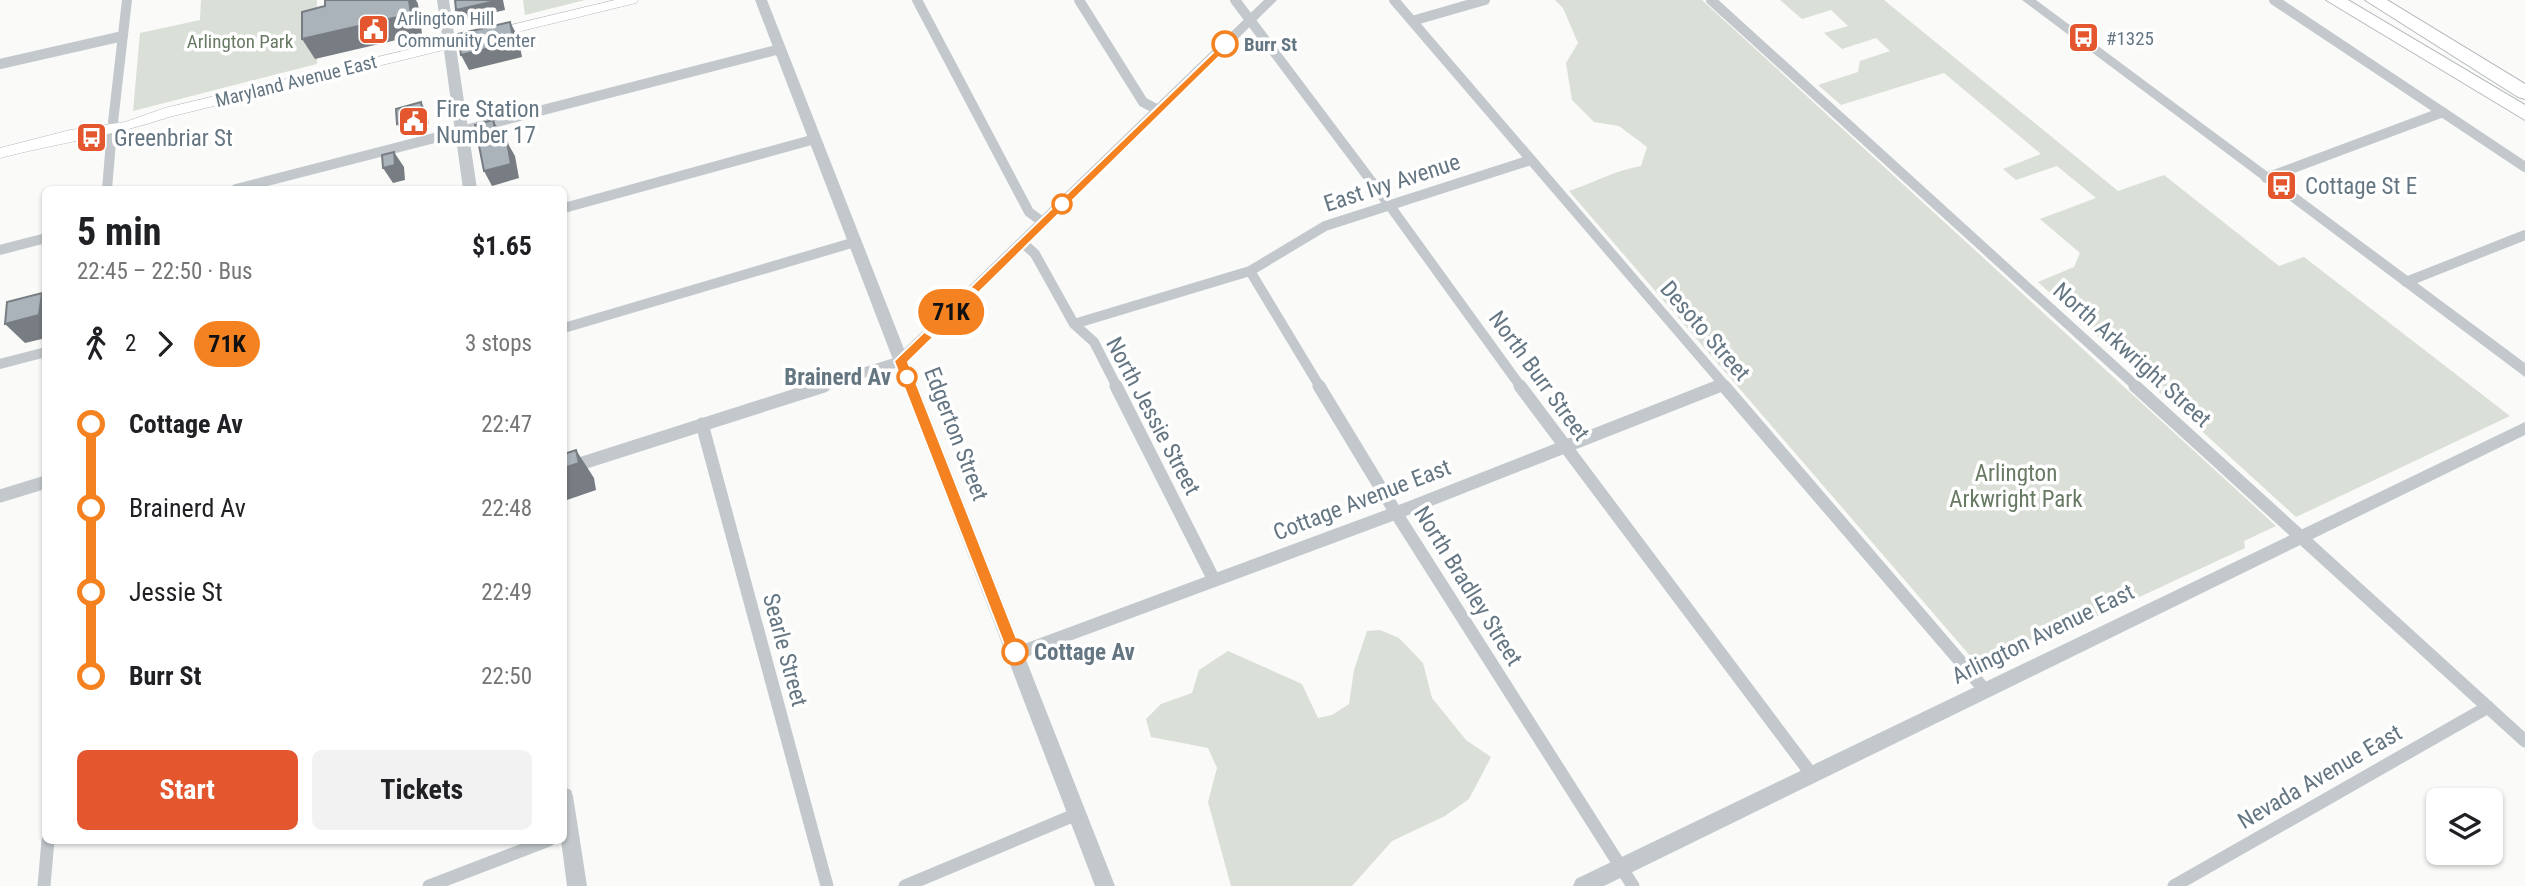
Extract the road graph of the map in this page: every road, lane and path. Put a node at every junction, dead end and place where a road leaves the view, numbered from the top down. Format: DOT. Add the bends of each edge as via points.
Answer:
graph roads {
  1 [pos="127,0"];
  2 [pos="443,0"];
  3 [pos="631,0"];
  4 [pos="761,0"];
  5 [pos="917,0"];
  6 [pos="1079,0"];
  7 [pos="1235,0"];
  8 [pos="1271,0"];
  9 [pos="1394,0"];
  10 [pos="1485,0"];
  11 [pos="1711,0"];
  12 [pos="2028,0"];
  13 [pos="2274,0"];
  14 [pos="2335,0"];
  15 [pos="2374,0"];
  16 [pos="1250,20"];
  17 [pos="1412,21"];
  18 [pos="123,36"];
  19 [pos="449,44"];
  20 [pos="780,49"];
  21 [pos="0,64"];
  22 [pos="2525,93"];
  23 [pos="1157,110"];
  24 [pos="2443,112"];
  25 [pos="2525,114"];
  26 [pos="113,126"];
  27 [pos="461,131"];
  28 [pos="815,139"];
  29 [pos="0,153"];
  30 [pos="1531,160"];
  31 [pos="2525,167"];
  32 [pos="2266,178"];
  33 [pos="107,186"];
  34 [pos="248,186"];
  35 [pos="470,186"];
  36 [pos="1390,206"];
  37 [pos="567,207"];
  38 [pos="1044,223"];
  39 [pos="2525,235"];
  40 [pos="42,239"];
  41 [pos="855,242"];
  42 [pos="1023,243"];
  43 [pos="0,250"];
  44 [pos="1250,271"];
  45 [pos="2406,282"];
  46 [pos="1074,324"];
  47 [pos="567,327"];
  48 [pos="42,353"];
  49 [pos="901,361"];
  50 [pos="0,364"];
  51 [pos="2525,371"];
  52 [pos="1723,383"];
  53 [pos="702,424"];
  54 [pos="2525,428"];
  55 [pos="1563,446"];
  56 [pos="567,468"];
  57 [pos="42,483"];
  58 [pos="0,496"];
  59 [pos="1396,513"];
  60 [pos="2301,537"];
  61 [pos="1214,580"];
  62 [pos="1016,654"];
  63 [pos="1984,689"];
  64 [pos="2488,707"];
  65 [pos="2525,741"];
  66 [pos="1812,775"];
  67 [pos="1077,814"];
  68 [pos="567,837"];
  69 [pos="48,844"];
  70 [pos="539,844"];
  71 [pos="1621,867"];
  72 [pos="44,886"];
  73 [pos="429,886"];
  74 [pos="578,886"];
  75 [pos="827,886"];
  76 [pos="905,886"];
  77 [pos="1105,886"];
  78 [pos="1583,886"];
  79 [pos="1633,886"];
  80 [pos="2174,886"];
  1 -- 18 [label="street"];
  2 -- 19 [label="street"];
  3 -- 19 [label="main road, Maryland Avenue East"];
  4 -- 20 [label="street, Edgerton Street"];
  5 -- 38 [label="street" via="1029,212"];
  6 -- 23 [label="street" via="1143,102"];
  7 -- 16 [label="street, North Burr Street"];
  8 -- 16 [label="street"];
  9 -- 17 [label="street, Desoto Street"];
  10 -- 17 [label="street"];
  11 -- 60 [label="street, North Arkwright Street"];
  12 -- 32 [label="street"];
  13 -- 24 [label="street"];
  14 -- 25 [label="highway"];
  15 -- 22 [label="highway"];
  16 -- 23 [label="street"];
  16 -- 36 [label="street, North Burr Street"];
  17 -- 30 [label="street, Desoto Street"];
  18 -- 21 [label="street"];
  18 -- 26 [label="street"];
  19 -- 26 [label="main road, Maryland Avenue East"];
  19 -- 27 [label="street"];
  20 -- 27 [label="street"];
  20 -- 28 [label="street, Edgerton Street"];
  23 -- 38 [label="street"];
  24 -- 31 [label="street"];
  24 -- 32 [label="street"];
  26 -- 29 [label="main road, Maryland Avenue East"];
  26 -- 33 [label="street"];
  27 -- 34 [label="street"];
  27 -- 35 [label="street"];
  28 -- 37 [label="street"];
  28 -- 41 [label="street, Edgerton Street"];
  30 -- 36 [label="street, East Ivy Avenue"];
  30 -- 52 [label="street, Desoto Street"];
  32 -- 45 [label="street"];
  36 -- 44 [label="street, East Ivy Avenue" via="1325,226"];
  36 -- 55 [label="street, North Burr Street"];
  38 -- 42 [label="street"];
  39 -- 45 [label="street"];
  40 -- 43 [label="street"];
  41 -- 47 [label="street"];
  41 -- 49 [label="street, Edgerton Street"];
  42 -- 46 [label="street, North Jessie Street" via="1035,254"];
  42 -- 49 [label="street"];
  44 -- 46 [label="street, East Ivy Avenue"];
  44 -- 59 [label="street, North Bradley Street"];
  45 -- 51 [label="street"];
  46 -- 61 [label="street, North Jessie Street" via="1094,342"];
  48 -- 50 [label="street"];
  49 -- 53 [label="street"];
  49 -- 62 [label="street, Edgerton Street"];
  52 -- 55 [label="street, Cottage Avenue East"];
  52 -- 63 [label="street, Desoto Street"];
  53 -- 56 [label="street"];
  53 -- 75 [label="street, Searle Street"];
  54 -- 60 [label="street, Arlington Avenue East"];
  55 -- 59 [label="street, Cottage Avenue East"];
  55 -- 66 [label="street, North Burr Street"];
  57 -- 58 [label="street"];
  59 -- 61 [label="street, Cottage Avenue East"];
  59 -- 71 [label="street, North Bradley Street"];
  60 -- 63 [label="street, Arlington Avenue East"];
  60 -- 64 [label="street, North Arkwright Street"];
  61 -- 62 [label="street, Cottage Avenue East"];
  62 -- 67 [label="street, Edgerton Street"];
  63 -- 66 [label="street, Arlington Avenue East"];
  64 -- 65 [label="street, North Arkwright Street"];
  64 -- 80 [label="street, Nevada Avenue East"];
  66 -- 71 [label="street, Arlington Avenue East"];
  67 -- 76 [label="street"];
  67 -- 77 [label="street, Edgerton Street"];
  68 -- 74 [label="street"];
  69 -- 72 [label="street"];
  70 -- 73 [label="street"];
  71 -- 78 [label="street, Arlington Avenue East"];
  71 -- 79 [label="street, North Bradley Street"];
}
